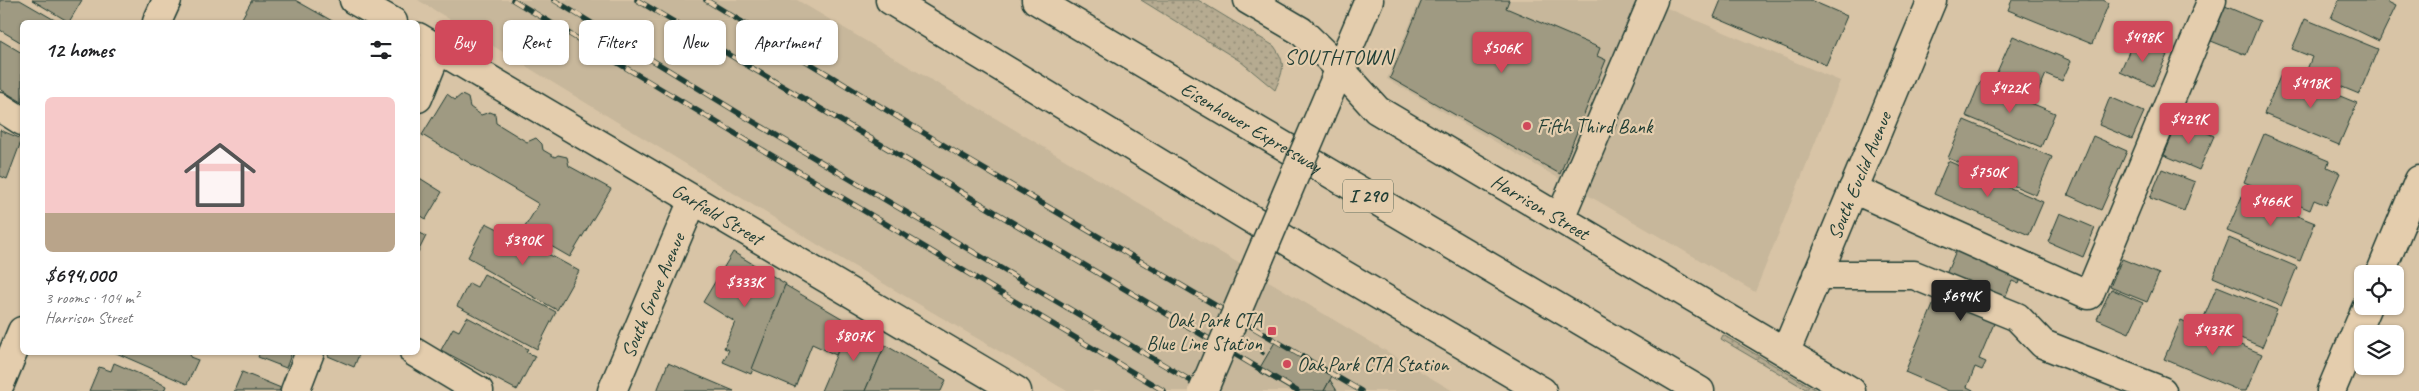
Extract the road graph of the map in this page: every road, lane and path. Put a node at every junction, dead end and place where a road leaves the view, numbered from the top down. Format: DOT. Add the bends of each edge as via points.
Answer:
graph roads {
  1 [pos="167,0"];
  2 [pos="354,0"];
  3 [pos="890,0"];
  4 [pos="1036,0"];
  5 [pos="1248,0"];
  6 [pos="1369,0"];
  7 [pos="1653,0"];
  8 [pos="1932,0"];
  9 [pos="2212,0"];
  10 [pos="158,20"];
  11 [pos="389,20"];
  12 [pos="428,43"];
  13 [pos="1340,69"];
  14 [pos="420,87"];
  15 [pos="0,107"];
  16 [pos="20,120"];
  17 [pos="2419,180"];
  18 [pos="1853,189"];
  19 [pos="693,200"];
  20 [pos="1560,218"];
  21 [pos="2384,265"];
  22 [pos="1817,274"];
  23 [pos="2363,315"];
  24 [pos="20,336"];
  25 [pos="1786,351"];
  26 [pos="1261,352"];
  27 [pos="309,355"];
  28 [pos="419,355"];
  29 [pos="1267,356"];
  30 [pos="0,384"];
  31 [pos="295,391"];
  32 [pos="479,391"];
  33 [pos="612,391"];
  34 [pos="1017,391"];
  35 [pos="1203,391"];
  36 [pos="1542,391"];
  37 [pos="1700,391"];
  38 [pos="1851,391"];
  39 [pos="2162,391"];
  40 [pos="2331,391"];
  1 -- 10 [label="main road"];
  2 -- 11 [label="main road"];
  3 -- 36 [label="main road"];
  4 -- 37 [label="main road, Eisenhower Expressway / I 290"];
  5 -- 13 [label="main road, Harrison Street" via="1301,31"];
  6 -- 13 [label="main road"];
  7 -- 20 [label="main road"];
  8 -- 18 [label="main road, South Euclid Avenue"];
  9 -- 18 [label="main road" via="2089,295"];
  12 -- 14 [label="main road"];
  12 -- 19 [label="main road, Garfield Street"];
  13 -- 20 [label="main road, Harrison Street" via="1377,110"];
  13 -- 35 [label="main road, bridge"];
  15 -- 16 [label="main road"];
  17 -- 21 [label="main road"];
  18 -- 22 [label="main road, South Euclid Avenue"];
  19 -- 33 [label="main road, South Grove Avenue"];
  19 -- 34 [label="main road, Garfield Street"];
  20 -- 25 [label="main road, Harrison Street"];
  22 -- 25 [label="main road, South Euclid Avenue"];
  22 -- 39 [label="main road" via="1914,275 2017,317 2043,344"];
  23 -- 40 [label="main road"];
  24 -- 30 [label="main road"];
  25 -- 38 [label="main road, Harrison Street"];
  26 -- 29 [label="path"];
  27 -- 31 [label="main road"];
  28 -- 32 [label="main road"];
}
